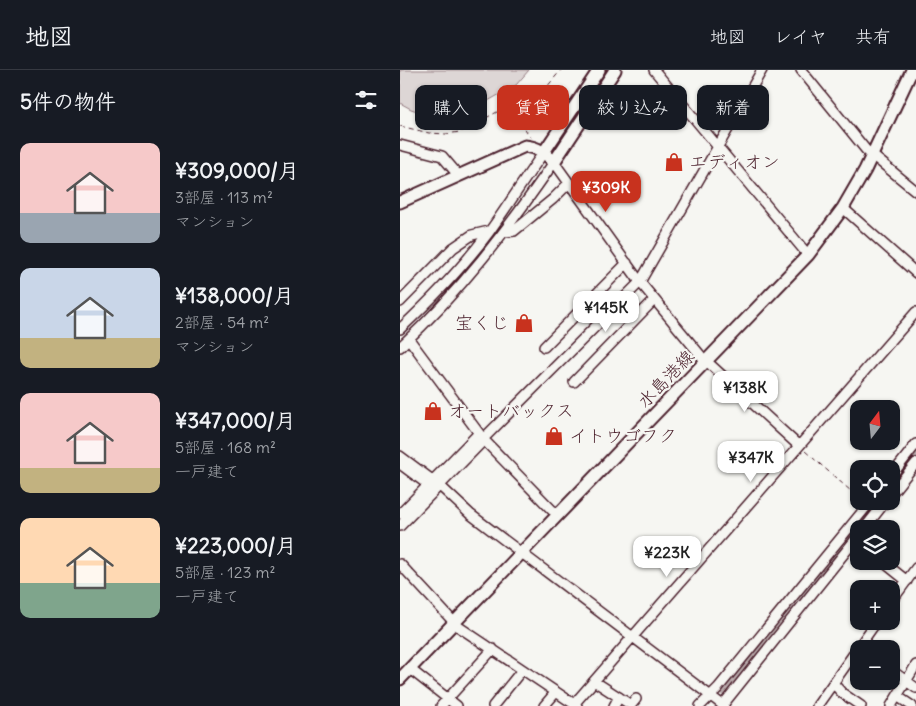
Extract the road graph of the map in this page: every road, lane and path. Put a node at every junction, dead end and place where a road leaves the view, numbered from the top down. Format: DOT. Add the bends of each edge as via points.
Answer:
graph roads {
  1 [pos="561,70"];
  2 [pos="598,70"];
  3 [pos="615,70"];
  4 [pos="654,70"];
  5 [pos="762,70"];
  6 [pos="801,70"];
  7 [pos="912,70"];
  8 [pos="548,85"];
  9 [pos="497,112"];
  10 [pos="400,126"];
  11 [pos="526,130"];
  12 [pos="532,143"];
  13 [pos="400,145"];
  14 [pos="717,147"];
  15 [pos="544,152"];
  16 [pos="873,155"];
  17 [pos="554,162"];
  18 [pos="459,176"];
  19 [pos="569,183"];
  20 [pos="916,191"];
  21 [pos="400,202"];
  22 [pos="843,208"];
  23 [pos="489,231"];
  24 [pos="505,232"];
  25 [pos="808,255"];
  26 [pos="627,263"];
  27 [pos="916,273"];
  28 [pos="639,281"];
  29 [pos="654,300"];
  30 [pos="400,302"];
  31 [pos="916,312"];
  32 [pos="401,327"];
  33 [pos="409,339"];
  34 [pos="400,347"];
  35 [pos="544,347"];
  36 [pos="707,362"];
  37 [pos="574,382"];
  38 [pos="482,437"];
  39 [pos="800,446"];
  40 [pos="914,450"];
  41 [pos="400,456"];
  42 [pos="916,463"];
  43 [pos="400,464"];
  44 [pos="900,466"];
  45 [pos="900,483"];
  46 [pos="433,485"];
  47 [pos="850,490"];
  48 [pos="879,510"];
  49 [pos="400,514"];
  50 [pos="559,514"];
  51 [pos="871,520"];
  52 [pos="400,526"];
  53 [pos="850,541"];
  54 [pos="850,541"];
  55 [pos="522,553"];
  56 [pos="400,564"];
  57 [pos="916,568"];
  58 [pos="893,570"];
  59 [pos="906,581"];
  60 [pos="900,589"];
  61 [pos="454,623"];
  62 [pos="781,623"];
  63 [pos="632,636"];
  64 [pos="493,649"];
  65 [pos="850,661"];
  66 [pos="916,665"];
  67 [pos="410,669"];
  68 [pos="522,670"];
  69 [pos="900,677"];
  70 [pos="400,679"];
  71 [pos="594,681"];
  72 [pos="906,682"];
  73 [pos="833,683"];
  74 [pos="916,688"];
  75 [pos="556,692"];
  76 [pos="710,695"];
  77 [pos="897,696"];
  78 [pos="619,697"];
  79 [pos="448,698"];
  80 [pos="636,699"];
  81 [pos="576,705"];
  82 [pos="441,706"];
  83 [pos="457,706"];
  84 [pos="493,706"];
  85 [pos="544,706"];
  86 [pos="614,706"];
  87 [pos="700,706"];
  88 [pos="723,706"];
  89 [pos="817,706"];
  90 [pos="861,706"];
  91 [pos="891,706"];
  92 [pos="912,706"];
  1 -- 8 [label="path"];
  2 -- 15 [label="main road"];
  3 -- 17 [label="main road"];
  4 -- 14 [label="street"];
  5 -- 14 [label="street"];
  6 -- 16 [label="street"];
  7 -- 16 [label="main road, 水島港線"];
  9 -- 10 [label="path" via="460,132 429,133"];
  11 -- 12 [label="path"];
  13 -- 18 [label="street" via="442,156"];
  14 -- 25 [label="street"];
  14 -- 28 [label="street"];
  15 -- 17 [label="main road"];
  15 -- 18 [label="main road" via="525,146"];
  15 -- 23 [label="street"];
  16 -- 20 [label="street"];
  16 -- 22 [label="main road, 水島港線"];
  17 -- 19 [label="street"];
  17 -- 24 [label="street"];
  18 -- 21 [label="main road"];
  19 -- 24 [label="street" via="514,231"];
  19 -- 26 [label="street"];
  22 -- 25 [label="main road, 水島港線"];
  22 -- 27 [label="street"];
  23 -- 30 [label="street" via="472,235 453,248"];
  23 -- 32 [label="street" via="455,273"];
  24 -- 33 [label="street" via="459,288"];
  25 -- 36 [label="main road, 水島港線"];
  26 -- 28 [label="street"];
  26 -- 35 [label="street"];
  28 -- 29 [label="street"];
  28 -- 38 [label="street"];
  29 -- 36 [label="street"];
  29 -- 37 [label="street"];
  31 -- 39 [label="street"];
  33 -- 34 [label="street"];
  33 -- 38 [label="street"];
  36 -- 39 [label="street"];
  36 -- 50 [label="main road, 水島港線"];
  38 -- 46 [label="street"];
  38 -- 50 [label="street"];
  39 -- 47 [label="path"];
  39 -- 63 [label="street"];
  40 -- 44 [label="street"];
  41 -- 46 [label="street"];
  42 -- 45 [label="street"];
  43 -- 46 [label="street"];
  46 -- 49 [label="street"];
  46 -- 52 [label="street"];
  46 -- 55 [label="street"];
  48 -- 51 [label="street"];
  50 -- 55 [label="main road, 水島港線"];
  53 -- 62 [label="street"];
  54 -- 62 [label="street"];
  55 -- 61 [label="main road, 水島港線"];
  55 -- 63 [label="street"];
  56 -- 61 [label="street"];
  57 -- 59 [label="street"];
  58 -- 59 [label="street"];
  59 -- 60 [label="street"];
  61 -- 64 [label="street"];
  61 -- 67 [label="main road, 水島港線"];
  62 -- 76 [label="street"];
  62 -- 88 [label="street"];
  63 -- 71 [label="street"];
  63 -- 76 [label="street"];
  64 -- 68 [label="street"];
  64 -- 79 [label="street"];
  65 -- 73 [label="street"];
  66 -- 72 [label="street"];
  67 -- 70 [label="main road, 水島港線"];
  67 -- 79 [label="street"];
  68 -- 75 [label="street"];
  68 -- 84 [label="street"];
  69 -- 72 [label="street"];
  71 -- 78 [label="street"];
  71 -- 81 [label="street"];
  72 -- 74 [label="street"];
  72 -- 77 [label="street"];
  73 -- 89 [label="street"];
  73 -- 90 [label="street"];
  75 -- 81 [label="street"];
  75 -- 85 [label="street"];
  76 -- 87 [label="street"];
  76 -- 88 [label="street"];
  77 -- 91 [label="street"];
  77 -- 92 [label="street"];
  78 -- 80 [label="street" via="631,705"];
  78 -- 86 [label="street"];
  79 -- 82 [label="street"];
  79 -- 83 [label="street"];
}
